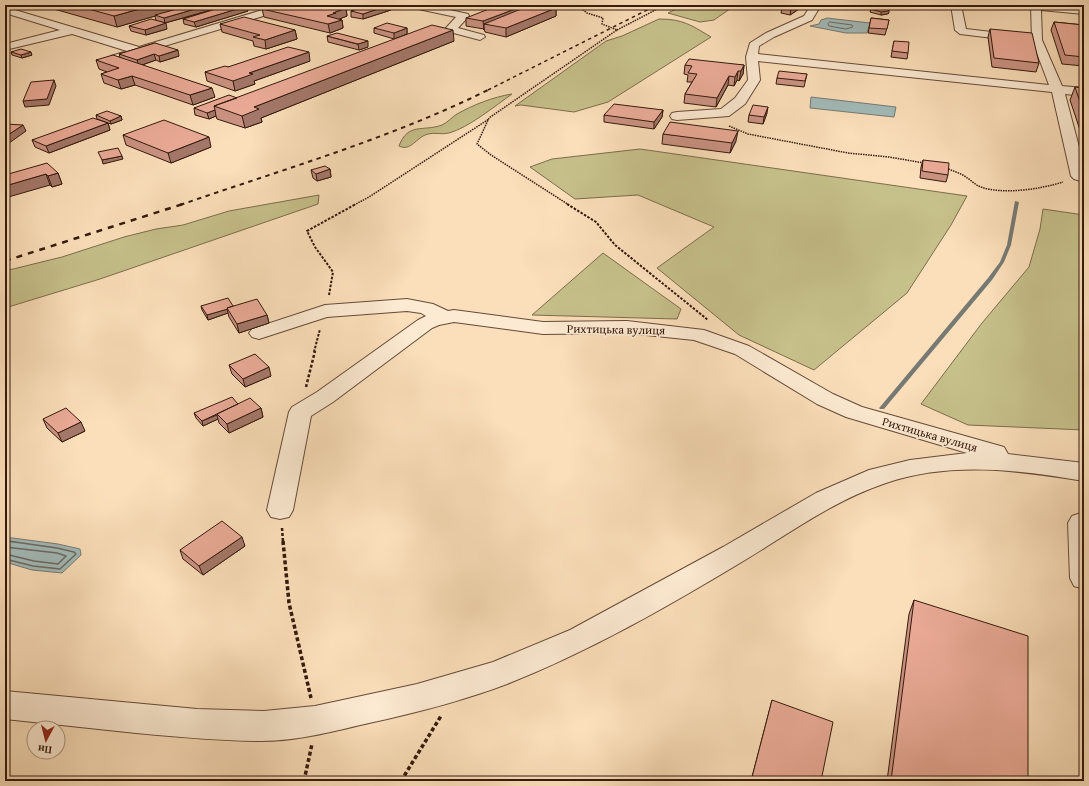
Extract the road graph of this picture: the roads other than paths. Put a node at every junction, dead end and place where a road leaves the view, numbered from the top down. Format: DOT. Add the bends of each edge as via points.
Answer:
graph roads {
  1 [pos="289,5"];
  2 [pos="413,5"];
  3 [pos="816,5"];
  4 [pos="956,5"];
  5 [pos="1036,6"];
  6 [pos="5,10"];
  7 [pos="1084,11"];
  8 [pos="70,30"];
  9 [pos="480,37"];
  10 [pos="1037,40"];
  11 [pos="5,47"];
  12 [pos="139,51"];
  13 [pos="752,57"];
  14 [pos="115,58"];
  15 [pos="1057,89"];
  16 [pos="1084,92"];
  17 [pos="677,116"];
  18 [pos="1081,176"];
  19 [pos="444,316"];
  20 [pos="259,333"];
  21 [pos="1032,464"];
  22 [pos="1084,472"];
  23 [pos="280,510"];
  24 [pos="1084,524"];
  25 [pos="1084,578"];
  26 [pos="5,705"];
  1 -- 12 [label="street"];
  2 -- 9 [label="street" via="464,16 450,29"];
  3 -- 13 [label="street" via="808,18 754,45"];
  4 -- 10 [label="street" via="960,30 964,32"];
  5 -- 7 [label="street"];
  5 -- 10 [label="street"];
  6 -- 8 [label="street"];
  8 -- 11 [label="street"];
  8 -- 12 [label="street"];
  10 -- 15 [label="street"];
  12 -- 14 [label="street"];
  13 -- 15 [label="street"];
  13 -- 17 [label="street" via="754,80 740,101 724,113"];
  15 -- 16 [label="street"];
  15 -- 18 [label="street"];
  19 -- 20 [label="street" via="426,308 407,305 325,311"];
  19 -- 21 [label="street, Рихтицька вулиця" via="543,328 627,327 697,334 742,350 854,412"];
  19 -- 23 [label="street, Рихтицька вулиця" via="425,324 325,397 300,412"];
  21 -- 22 [label="street"];
  21 -- 26 [label="street" via="984,460 942,463 878,476 825,499 733,554 580,639 497,674 417,698 314,721 264,726 197,724"];
  24 -- 25 [label="street" via="1081,523"];
}
